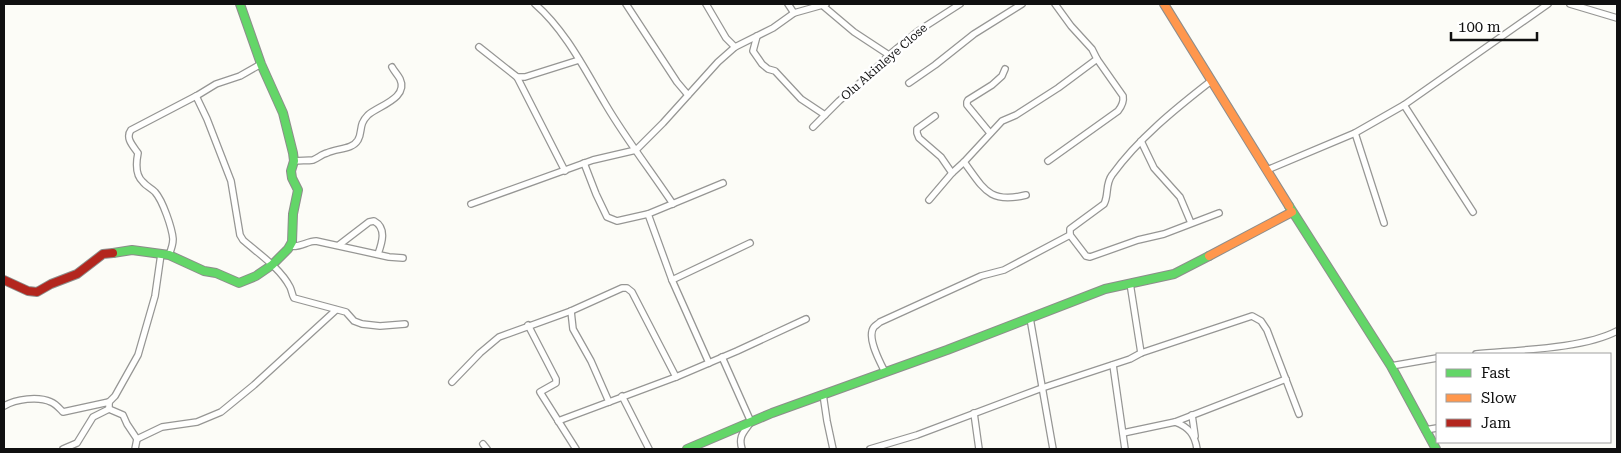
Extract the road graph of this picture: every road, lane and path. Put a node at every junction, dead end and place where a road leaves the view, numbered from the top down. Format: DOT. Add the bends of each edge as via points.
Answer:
graph roads {
  1 [pos="241,4"];
  2 [pos="535,4"];
  3 [pos="626,4"];
  4 [pos="706,4"];
  5 [pos="788,4"];
  6 [pos="824,4"];
  7 [pos="960,4"];
  8 [pos="1022,4"];
  9 [pos="1055,4"];
  10 [pos="1164,4"];
  11 [pos="1548,4"];
  12 [pos="1570,4"];
  13 [pos="794,13"];
  14 [pos="1617,18"];
  15 [pos="757,36"];
  16 [pos="479,47"];
  17 [pos="735,47"];
  18 [pos="889,55"];
  19 [pos="1096,59"];
  20 [pos="579,60"];
  21 [pos="261,64"];
  22 [pos="392,67"];
  23 [pos="1005,69"];
  24 [pos="517,77"];
  25 [pos="1211,81"];
  26 [pos="909,83"];
  27 [pos="688,95"];
  28 [pos="196,96"];
  29 [pos="1404,105"];
  30 [pos="825,114"];
  31 [pos="934,116"];
  32 [pos="814,127"];
  33 [pos="990,133"];
  34 [pos="1355,133"];
  35 [pos="1141,141"];
  36 [pos="636,150"];
  37 [pos="1048,160"];
  38 [pos="294,161"];
  39 [pos="964,162"];
  40 [pos="584,163"];
  41 [pos="1267,170"];
  42 [pos="565,171"];
  43 [pos="952,173"];
  44 [pos="723,183"];
  45 [pos="1026,195"];
  46 [pos="929,200"];
  47 [pos="471,204"];
  48 [pos="673,204"];
  49 [pos="1292,212"];
  50 [pos="1473,212"];
  51 [pos="1219,213"];
  52 [pos="648,214"];
  53 [pos="1191,223"];
  54 [pos="1384,223"];
  55 [pos="1070,235"];
  56 [pos="750,243"];
  57 [pos="339,245"];
  58 [pos="290,246"];
  59 [pos="165,254"];
  60 [pos="378,254"];
  61 [pos="403,258"];
  62 [pos="272,265"];
  63 [pos="4,280"];
  64 [pos="672,280"];
  65 [pos="1130,283"];
  66 [pos="336,310"];
  67 [pos="571,311"];
  68 [pos="1030,318"];
  69 [pos="806,319"];
  70 [pos="405,324"];
  71 [pos="528,325"];
  72 [pos="1617,331"];
  73 [pos="1141,353"];
  74 [pos="1487,353"];
  75 [pos="722,358"];
  76 [pos="1436,358"];
  77 [pos="709,363"];
  78 [pos="1113,365"];
  79 [pos="1391,366"];
  80 [pos="885,372"];
  81 [pos="676,377"];
  82 [pos="1286,379"];
  83 [pos="452,382"];
  84 [pos="1042,388"];
  85 [pos="824,394"];
  86 [pos="622,396"];
  87 [pos="608,402"];
  88 [pos="109,405"];
  89 [pos="4,406"];
  90 [pos="974,414"];
  91 [pos="1299,414"];
  92 [pos="1192,415"];
  93 [pos="558,421"];
  94 [pos="751,422"];
  95 [pos="1175,422"];
  96 [pos="1436,428"];
  97 [pos="1425,430"];
  98 [pos="1122,432"];
  99 [pos="1195,438"];
  100 [pos="137,439"];
  101 [pos="64,449"];
  102 [pos="135,449"];
  103 [pos="576,449"];
  104 [pos="649,449"];
  105 [pos="688,449"];
  106 [pos="742,449"];
  107 [pos="833,449"];
  108 [pos="870,449"];
  109 [pos="979,449"];
  110 [pos="1053,449"];
  111 [pos="1125,449"];
  112 [pos="1197,449"];
  113 [pos="1436,449"];
  1 -- 21 [label="street"];
  2 -- 20 [label="street" via="550,18"];
  3 -- 27 [label="street"];
  4 -- 17 [label="street"];
  5 -- 13 [label="street"];
  6 -- 13 [label="street"];
  6 -- 18 [label="street" via="854,32"];
  7 -- 18 [label="street, Olu Akinleye Close" via="930,22"];
  8 -- 26 [label="street" via="974,34"];
  9 -- 19 [label="street" via="1092,49"];
  10 -- 25 [label="street"];
  11 -- 29 [label="street"];
  12 -- 14 [label="street"];
  13 -- 15 [label="street"];
  15 -- 17 [label="street"];
  15 -- 30 [label="street" via="753,51 762,64 775,71 801,99"];
  16 -- 24 [label="street"];
  17 -- 27 [label="street"];
  18 -- 30 [label="street, Olu Akinleye Close"];
  19 -- 33 [label="street" via="1058,88 1002,121"];
  19 -- 37 [label="street" via="1123,96 1122,105"];
  20 -- 24 [label="street"];
  20 -- 36 [label="street"];
  21 -- 28 [label="street"];
  21 -- 38 [label="street" via="283,113"];
  22 -- 38 [label="street" via="402,85 398,95 365,118 358,140 348,148 334,150 313,160"];
  23 -- 33 [label="street" via="996,82 966,102"];
  24 -- 42 [label="street"];
  25 -- 35 [label="street"];
  25 -- 41 [label="street"];
  27 -- 36 [label="street"];
  28 -- 59 [label="street" via="128,133 138,153 136,171 141,181 155,192 168,221 173,238"];
  28 -- 62 [label="street" via="231,181 240,235"];
  29 -- 34 [label="street"];
  29 -- 50 [label="street"];
  30 -- 32 [label="street, Olu Akinleye Close"];
  31 -- 43 [label="street" via="917,129 917,133"];
  33 -- 39 [label="street"];
  34 -- 41 [label="street"];
  34 -- 54 [label="street"];
  35 -- 53 [label="street" via="1154,168 1180,197"];
  35 -- 55 [label="street" via="1110,177 1104,204 1070,229"];
  36 -- 40 [label="street"];
  36 -- 48 [label="street"];
  38 -- 58 [label="street" via="291,171 298,190"];
  39 -- 43 [label="street"];
  39 -- 45 [label="street" via="984,189 996,197"];
  40 -- 42 [label="street"];
  40 -- 52 [label="street" via="607,216 617,221"];
  41 -- 49 [label="street"];
  42 -- 47 [label="street"];
  43 -- 46 [label="street"];
  44 -- 48 [label="street"];
  48 -- 52 [label="street"];
  49 -- 65 [label="street" via="1174,274"];
  49 -- 79 [label="street"];
  51 -- 53 [label="street"];
  52 -- 64 [label="street"];
  53 -- 55 [label="street" via="1090,257"];
  55 -- 80 [label="street" via="1004,270 981,276 880,322 871,333"];
  56 -- 64 [label="street"];
  57 -- 58 [label="street" via="310,241"];
  57 -- 60 [label="street"];
  57 -- 60 [label="street" via="374,221 383,232"];
  58 -- 62 [label="street"];
  59 -- 62 [label="street" via="234,282 247,281"];
  59 -- 63 [label="street" via="132,250 104,254 77,274 37,292"];
  59 -- 88 [label="street" via="138,355"];
  60 -- 61 [label="street"];
  62 -- 66 [label="street" via="294,298"];
  64 -- 77 [label="street"];
  65 -- 68 [label="street" via="1105,289"];
  65 -- 73 [label="street"];
  66 -- 70 [label="street" via="346,312 362,324"];
  66 -- 100 [label="street" via="221,412 197,422 162,427"];
  67 -- 71 [label="street"];
  67 -- 81 [label="street" via="627,288"];
  67 -- 87 [label="street" via="573,329"];
  68 -- 80 [label="street"];
  68 -- 84 [label="street"];
  69 -- 75 [label="street"];
  71 -- 83 [label="street" via="498,337"];
  71 -- 93 [label="street" via="556,379 556,383 540,392"];
  72 -- 74 [label="street" via="1606,337 1562,346"];
  73 -- 78 [label="street"];
  73 -- 82 [label="street" via="1252,316 1268,330"];
  75 -- 77 [label="street"];
  75 -- 94 [label="street"];
  76 -- 79 [label="street"];
  77 -- 81 [label="street"];
  78 -- 84 [label="street"];
  78 -- 98 [label="street"];
  79 -- 97 [label="street"];
  80 -- 85 [label="street"];
  81 -- 86 [label="street"];
  82 -- 91 [label="street"];
  82 -- 92 [label="street"];
  84 -- 90 [label="street"];
  84 -- 110 [label="street"];
  85 -- 94 [label="street"];
  85 -- 107 [label="street"];
  86 -- 87 [label="street"];
  86 -- 104 [label="street"];
  87 -- 93 [label="street"];
  88 -- 89 [label="street" via="64,412 52,402 40,400"];
  88 -- 100 [label="street" via="123,415"];
  88 -- 101 [label="street" via="93,417 77,443"];
  90 -- 108 [label="street"];
  90 -- 109 [label="street"];
  92 -- 95 [label="street"];
  92 -- 99 [label="street"];
  93 -- 103 [label="street"];
  94 -- 105 [label="street"];
  94 -- 106 [label="street" via="739,441"];
  95 -- 98 [label="street"];
  95 -- 99 [label="street"];
  96 -- 97 [label="street"];
  97 -- 113 [label="street"];
  98 -- 111 [label="street"];
  99 -- 112 [label="street"];
  100 -- 102 [label="street"];
}
